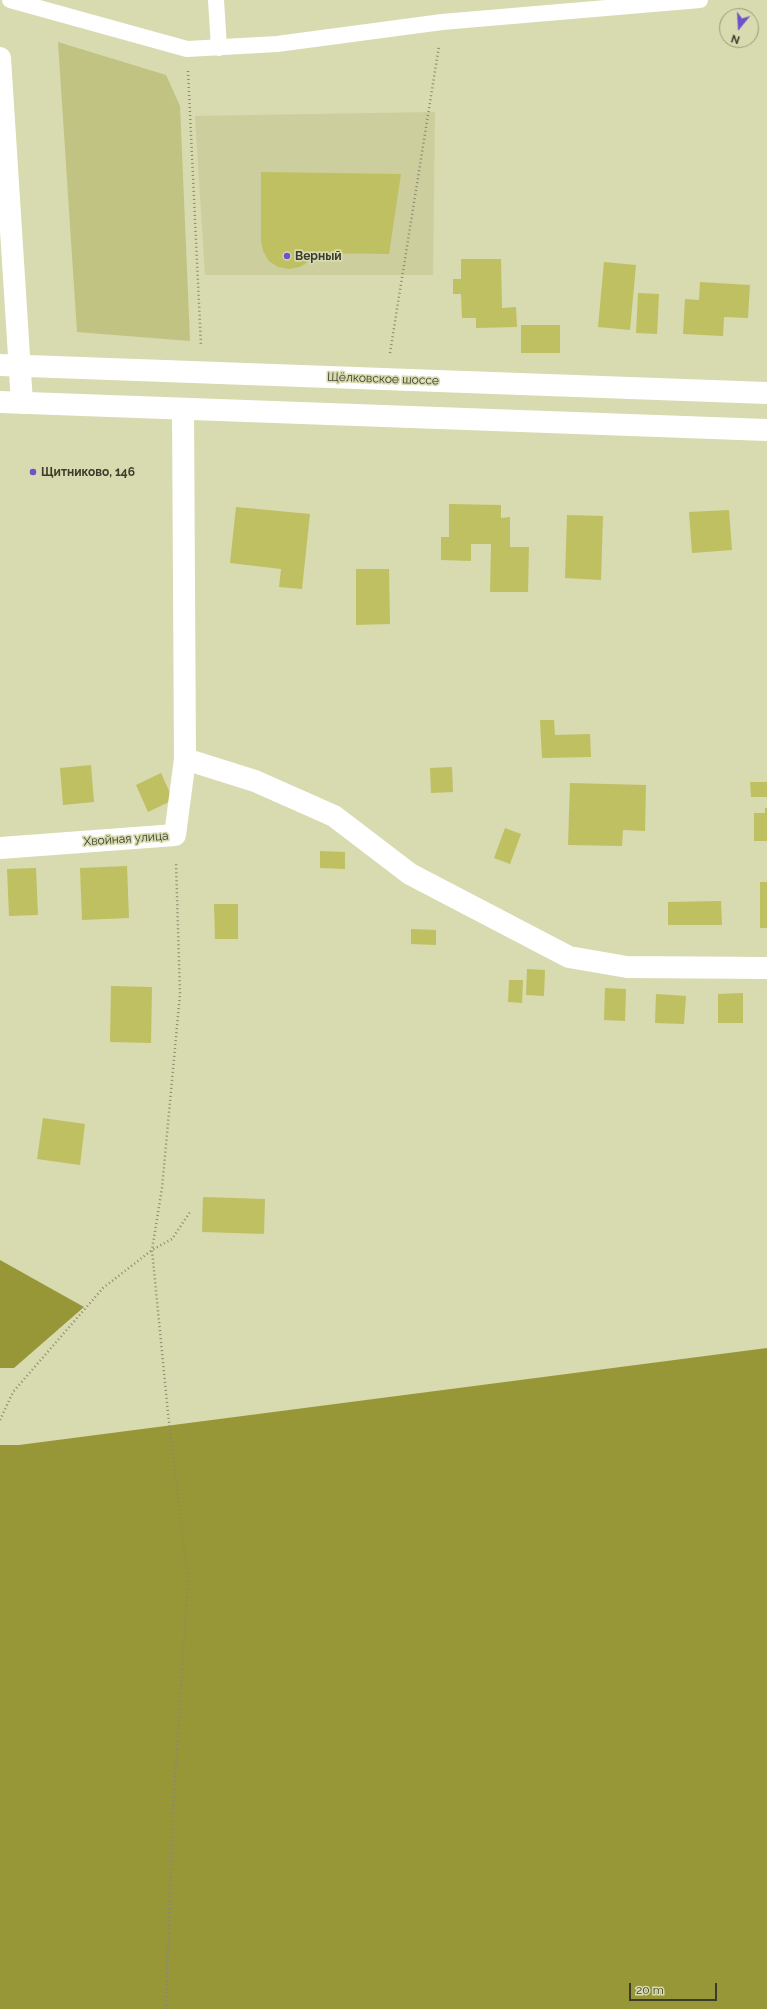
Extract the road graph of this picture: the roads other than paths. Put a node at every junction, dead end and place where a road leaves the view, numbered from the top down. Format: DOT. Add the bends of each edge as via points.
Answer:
graph roads {
  1 [pos="10,0"];
  2 [pos="216,0"];
  3 [pos="700,0"];
  4 [pos="219,48"];
  5 [pos="0,67"];
  6 [pos="10,365"];
  7 [pos="767,393"];
  8 [pos="0,402"];
  9 [pos="22,403"];
  10 [pos="183,409"];
  11 [pos="767,430"];
  12 [pos="185,759"];
  13 [pos="0,848"];
  14 [pos="767,968"];
  1 -- 4 [label="lane" via="187,49"];
  2 -- 4 [label="lane"];
  3 -- 4 [label="lane" via="442,22 277,44"];
  5 -- 6 [label="street"];
  6 -- 7 [label="street, Щёлковское шоссе"];
  6 -- 9 [label="street"];
  8 -- 9 [label="street"];
  9 -- 10 [label="street"];
  10 -- 11 [label="street"];
  10 -- 12 [label="street, Хвойная улица" via="180,626"];
  12 -- 13 [label="street, Хвойная улица" via="175,835"];
  12 -- 14 [label="street" via="255,781 334,816 410,874 569,957 627,967"];
}
